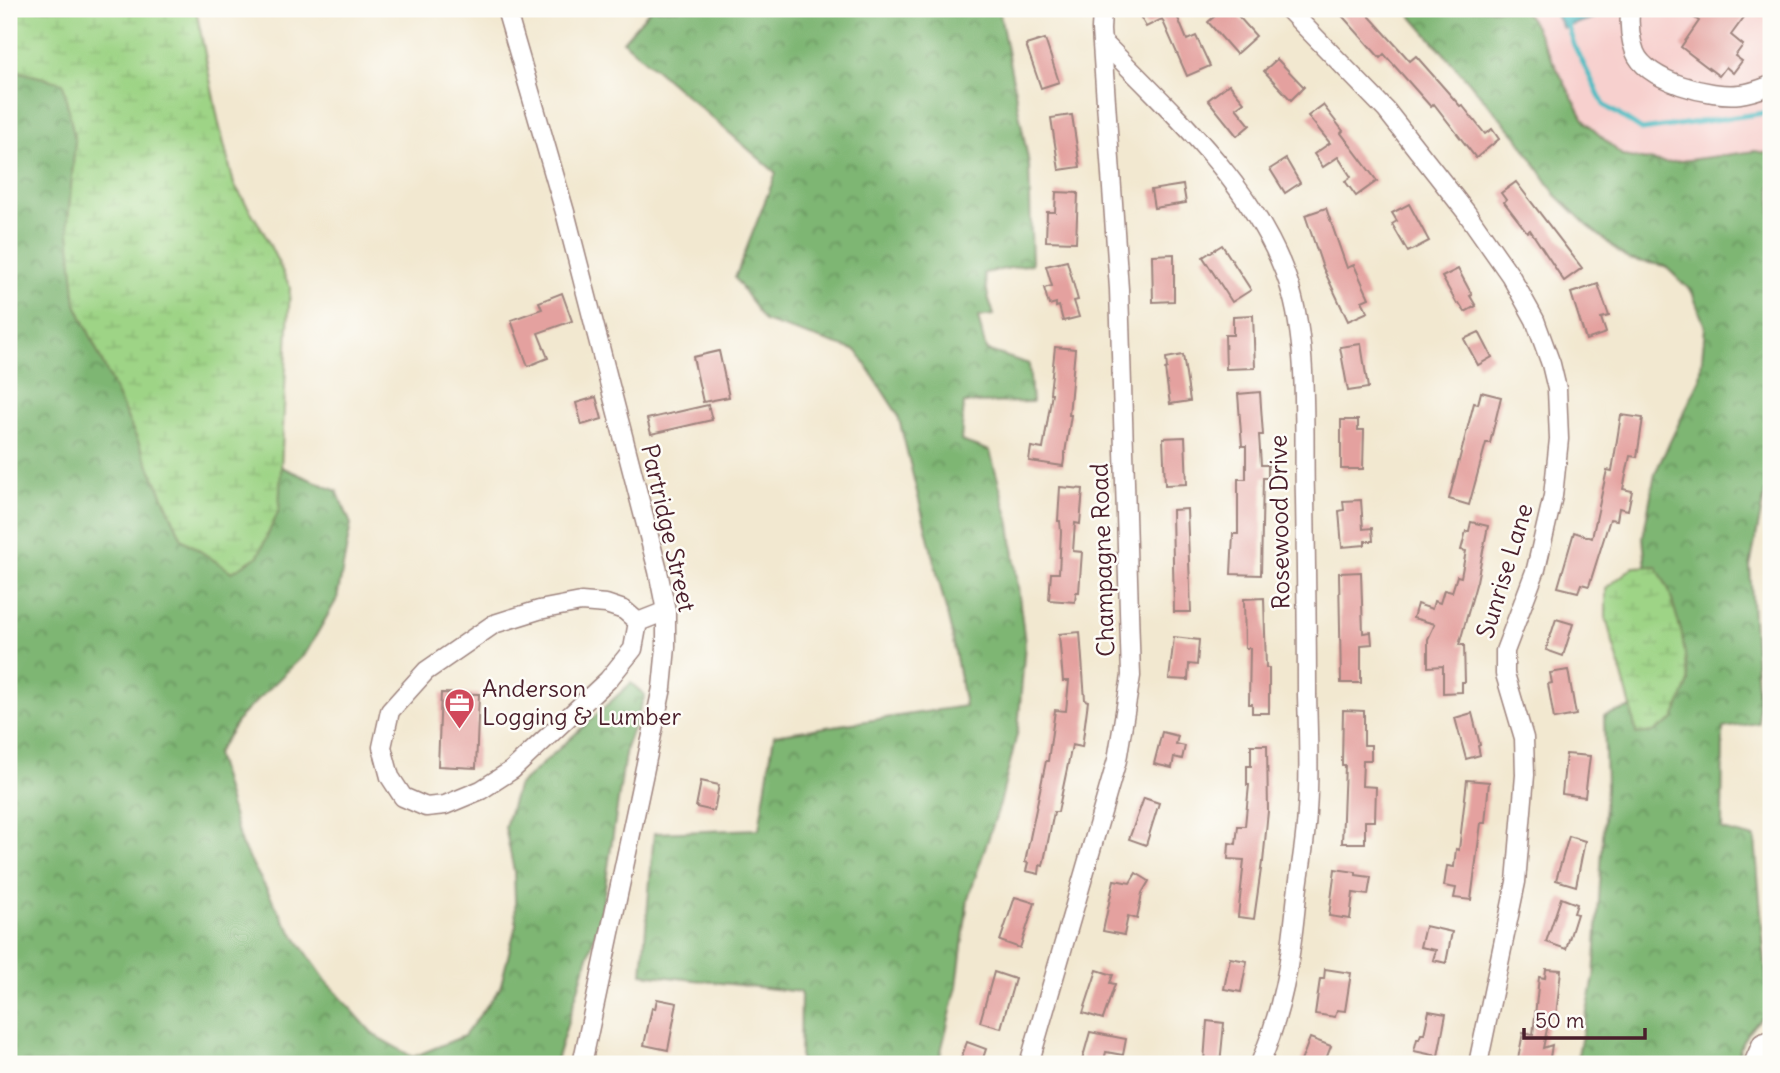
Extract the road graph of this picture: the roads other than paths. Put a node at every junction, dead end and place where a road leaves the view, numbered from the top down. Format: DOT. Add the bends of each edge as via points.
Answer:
graph roads {
  1 [pos="506,9"];
  2 [pos="1102,9"];
  3 [pos="1288,9"];
  4 [pos="1630,9"];
  5 [pos="1102,41"];
  6 [pos="1771,85"];
  7 [pos="666,611"];
  8 [pos="638,622"];
  9 [pos="1767,1042"];
  10 [pos="582,1064"];
  11 [pos="1029,1064"];
  12 [pos="1260,1064"];
  13 [pos="1478,1064"];
  14 [pos="1752,1064"];
  1 -- 7 [label="street, Partridge Street" via="565,212"];
  2 -- 5 [label="street, Champagne Road"];
  3 -- 13 [label="street, Sunrise Lane" via="1385,110 1474,223 1535,320 1557,389 1559,439 1553,496 1536,569 1504,651 1505,674 1524,738 1525,775 1516,882"];
  4 -- 6 [label="street" via="1635,53 1655,72 1706,93 1739,95"];
  5 -- 11 [label="street, Champagne Road" via="1119,289 1131,676 1116,760"];
  5 -- 12 [label="street, Rosewood Drive" via="1247,201 1285,272 1297,319 1303,390 1307,811 1289,971"];
  7 -- 8 [label="street"];
  7 -- 10 [label="street, Partridge Street" via="662,688"];
  8 -- 8 [label="street" via="624,610 606,604 581,602 539,610 494,624 426,671 390,711 382,747 390,777 403,797 426,807 445,805 512,770 608,680 633,649"];
  9 -- 14 [label="street"];
}
